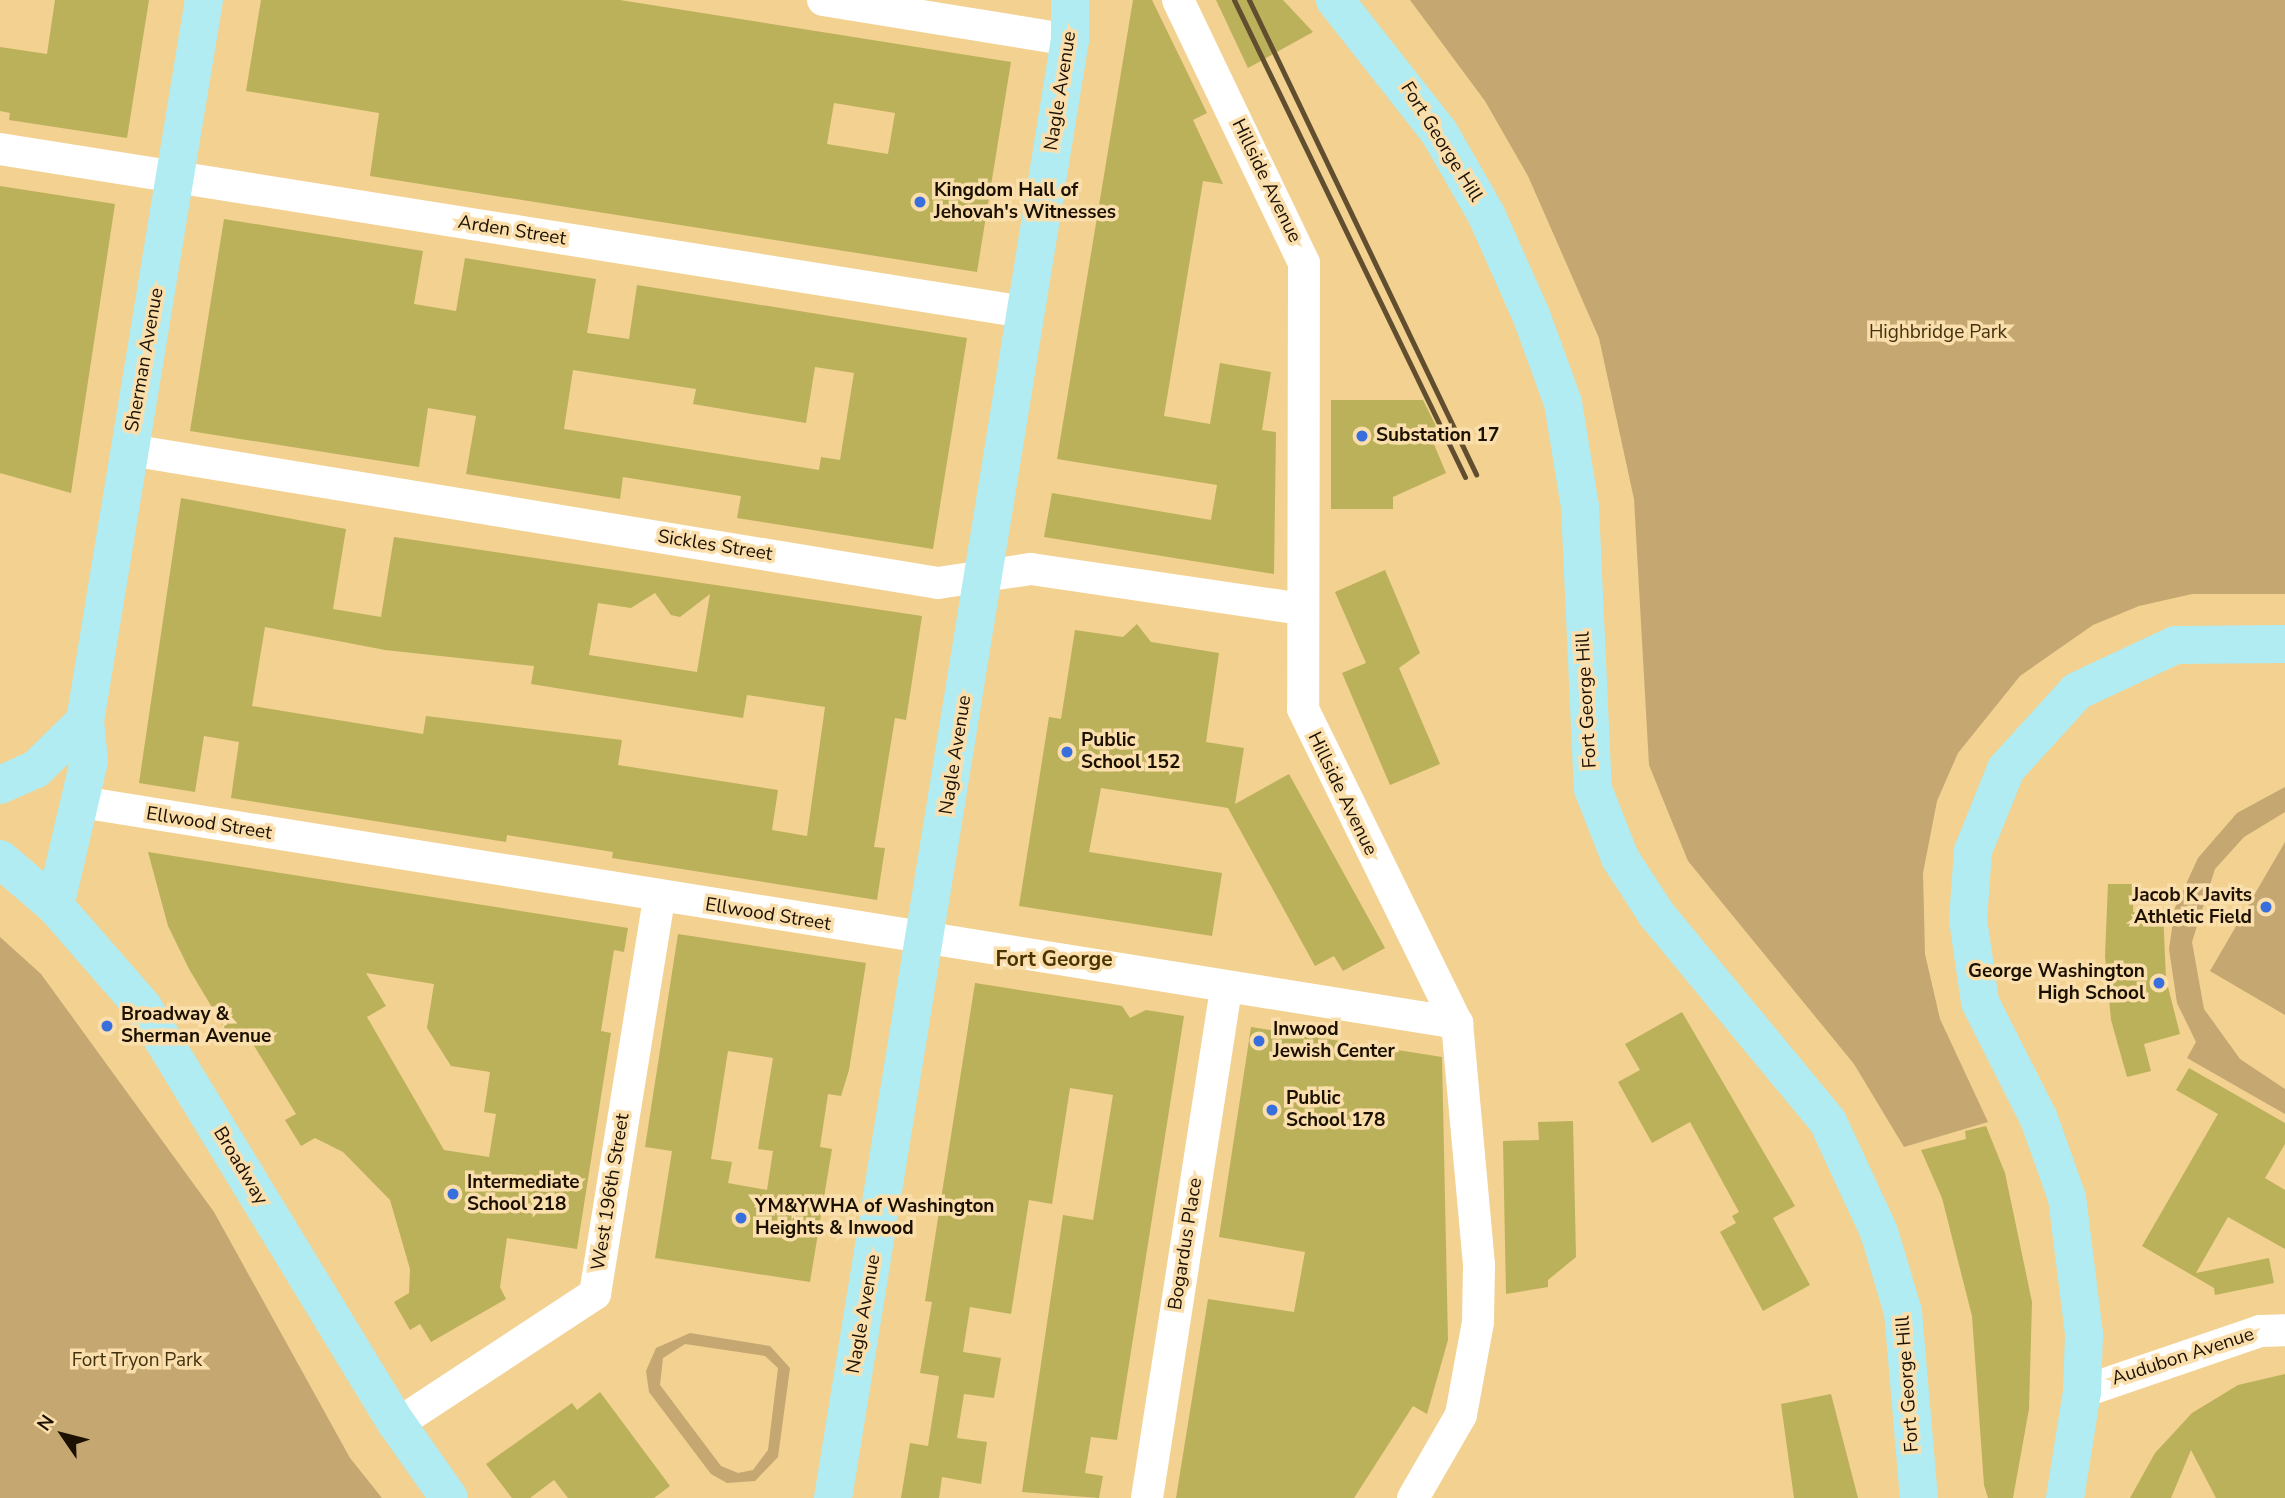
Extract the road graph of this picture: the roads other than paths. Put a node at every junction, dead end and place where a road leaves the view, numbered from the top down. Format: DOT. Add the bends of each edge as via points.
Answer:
graph roads {
  1 [pos="204,0"];
  2 [pos="823,0"];
  3 [pos="1178,0"];
  4 [pos="1335,0"];
  5 [pos="1073,13"];
  6 [pos="0,149"];
  7 [pos="176,177"];
  8 [pos="1024,312"];
  9 [pos="130,450"];
  10 [pos="984,574"];
  11 [pos="1301,609"];
  12 [pos="2285,644"];
  13 [pos="85,721"];
  14 [pos="0,786"];
  15 [pos="80,802"];
  16 [pos="0,859"];
  17 [pos="44,897"];
  18 [pos="659,898"];
  19 [pos="926,940"];
  20 [pos="1226,989"];
  21 [pos="1457,1023"];
  22 [pos="2285,1331"];
  23 [pos="2082,1392"];
  24 [pos="397,1424"];
  25 [pos="449,1498"];
  26 [pos="833,1498"];
  27 [pos="1147,1498"];
  28 [pos="1413,1498"];
  29 [pos="1919,1498"];
  30 [pos="2065,1498"];
  1 -- 7 [label="main road, Sherman Avenue"];
  2 -- 5 [label="street"];
  3 -- 11 [label="street, Hillside Avenue" via="1304,264"];
  4 -- 29 [label="main road, Fort George Hill" via="1439,132 1486,214 1531,316 1563,403 1580,507 1593,789 1620,858 1657,915 1828,1122 1880,1232 1903,1312"];
  5 -- 8 [label="main road, Nagle Avenue"];
  6 -- 7 [label="street, Arden Street"];
  7 -- 8 [label="street, Arden Street"];
  7 -- 9 [label="main road, Sherman Avenue"];
  8 -- 10 [label="main road, Nagle Avenue"];
  9 -- 10 [label="street, Sickles Street" via="938,583"];
  9 -- 13 [label="main road, Sherman Avenue"];
  10 -- 11 [label="street, Sickles Street" via="1031,569"];
  10 -- 19 [label="main road, Nagle Avenue"];
  11 -- 21 [label="street, Hillside Avenue" via="1303,709 1318,751"];
  12 -- 23 [label="main road" via="2175,645 2077,691 2006,769 1973,851 1971,964 1993,1035 2027,1093 2067,1198 2084,1334"];
  13 -- 14 [label="main road" via="36,769"];
  13 -- 15 [label="main road, Sherman Avenue" via="89,761"];
  13 -- 17 [label="main road, Sherman Avenue" via="64,763"];
  15 -- 17 [label="main road, Sherman Avenue"];
  15 -- 18 [label="street, Ellwood Street"];
  16 -- 17 [label="main road, Broadway"];
  17 -- 24 [label="main road, Broadway" via="142,1007"];
  18 -- 19 [label="street, Ellwood Street"];
  18 -- 24 [label="street, West 196th Street" via="595,1294"];
  19 -- 20 [label="street, Ellwood Street"];
  19 -- 26 [label="main road, Nagle Avenue"];
  20 -- 21 [label="street, Ellwood Street"];
  20 -- 27 [label="street, Bogardus Place"];
  21 -- 28 [label="street, Hillside Avenue" via="1479,1265 1478,1322 1461,1415"];
  22 -- 23 [label="street, Audubon Avenue" via="2260,1331"];
  23 -- 30 [label="main road"];
  24 -- 25 [label="main road, Broadway"];
}
